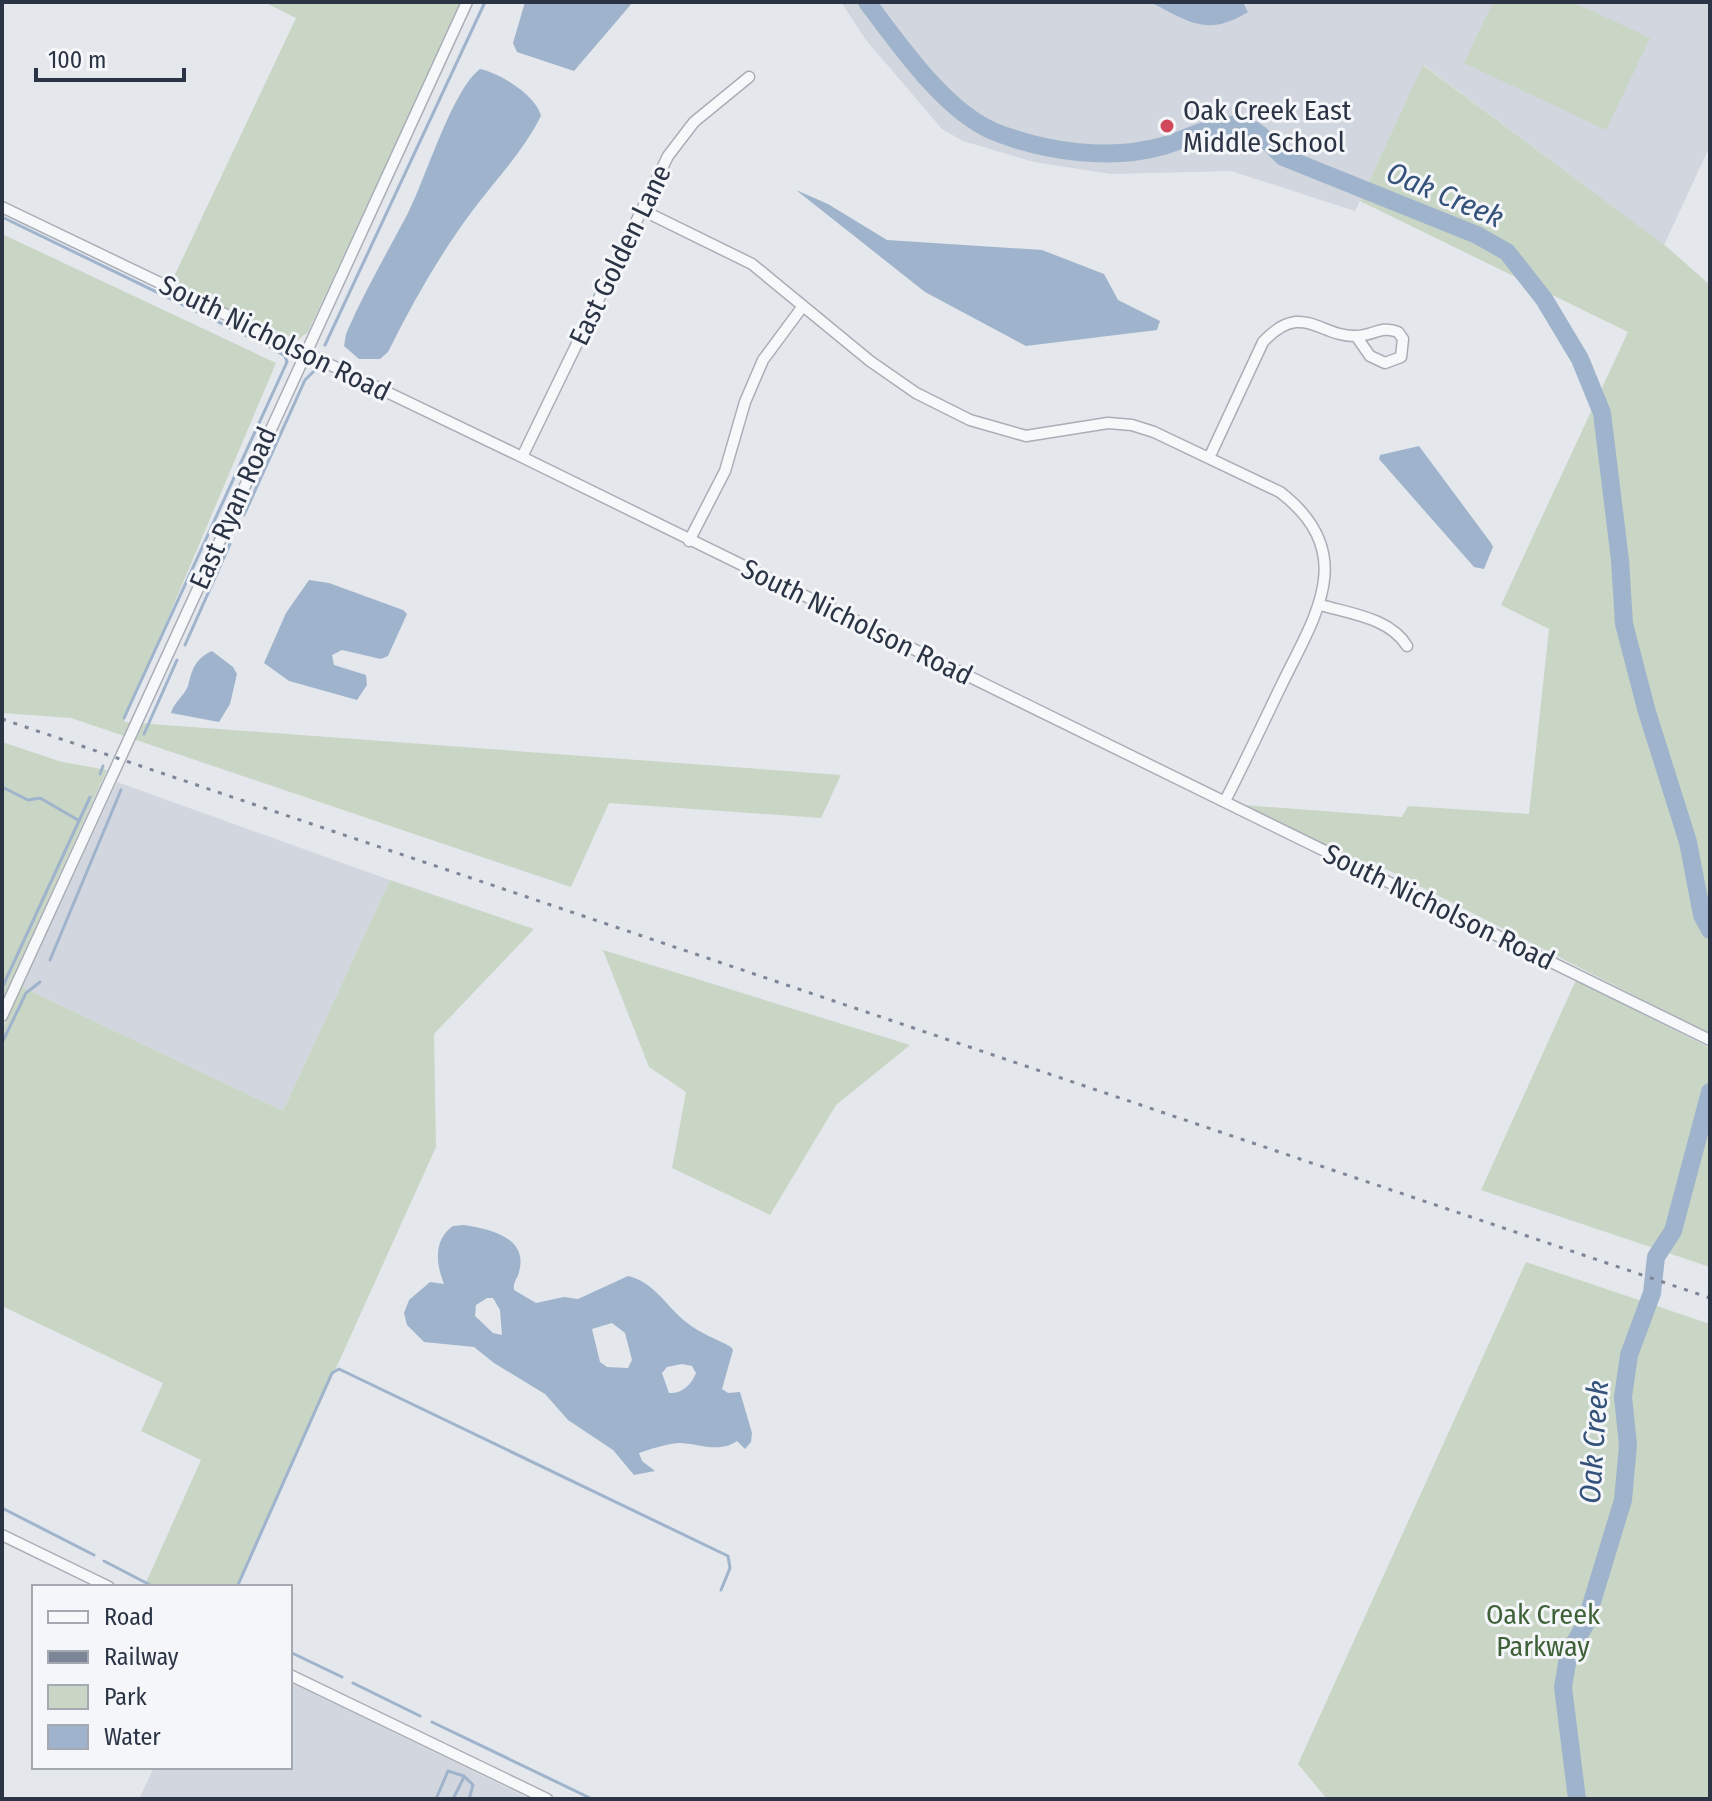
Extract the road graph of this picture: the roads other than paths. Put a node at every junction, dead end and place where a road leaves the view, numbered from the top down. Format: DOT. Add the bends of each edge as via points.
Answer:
graph roads {
  1 [pos="467,2"];
  2 [pos="749,77"];
  3 [pos="2,207"];
  4 [pos="642,210"];
  5 [pos="803,306"];
  6 [pos="1356,336"];
  7 [pos="304,352"];
  8 [pos="522,457"];
  9 [pos="1209,458"];
  10 [pos="689,541"];
  11 [pos="1321,605"];
  12 [pos="1407,646"];
  13 [pos="1225,801"];
  14 [pos="2,1016"];
  15 [pos="1710,1040"];
  16 [pos="2,1535"];
  17 [pos="105,1585"];
  18 [pos="292,1676"];
  19 [pos="547,1799"];
  1 -- 7 [label="street, East Ryan Road"];
  2 -- 4 [label="street, East Golden Lane" via="694,122 668,156"];
  3 -- 7 [label="street, South Nicholson Road"];
  4 -- 5 [label="street" via="752,264"];
  4 -- 8 [label="street, East Golden Lane"];
  5 -- 9 [label="street" via="916,393 970,420 1026,436 1108,423 1132,425"];
  5 -- 10 [label="street" via="763,360 725,471"];
  6 -- 6 [label="street" via="1389,328 1398,332 1404,349 1401,357 1385,363 1370,356"];
  6 -- 9 [label="street" via="1302,322 1275,330 1263,342"];
  7 -- 8 [label="street, South Nicholson Road"];
  7 -- 14 [label="street, East Ryan Road"];
  8 -- 10 [label="street, South Nicholson Road"];
  9 -- 11 [label="street" via="1297,505 1318,538 1323,558"];
  10 -- 13 [label="street, South Nicholson Road"];
  11 -- 12 [label="street" via="1381,623"];
  11 -- 13 [label="street"];
  13 -- 15 [label="street, South Nicholson Road"];
  16 -- 17 [label="street"];
  18 -- 19 [label="street"];
}
